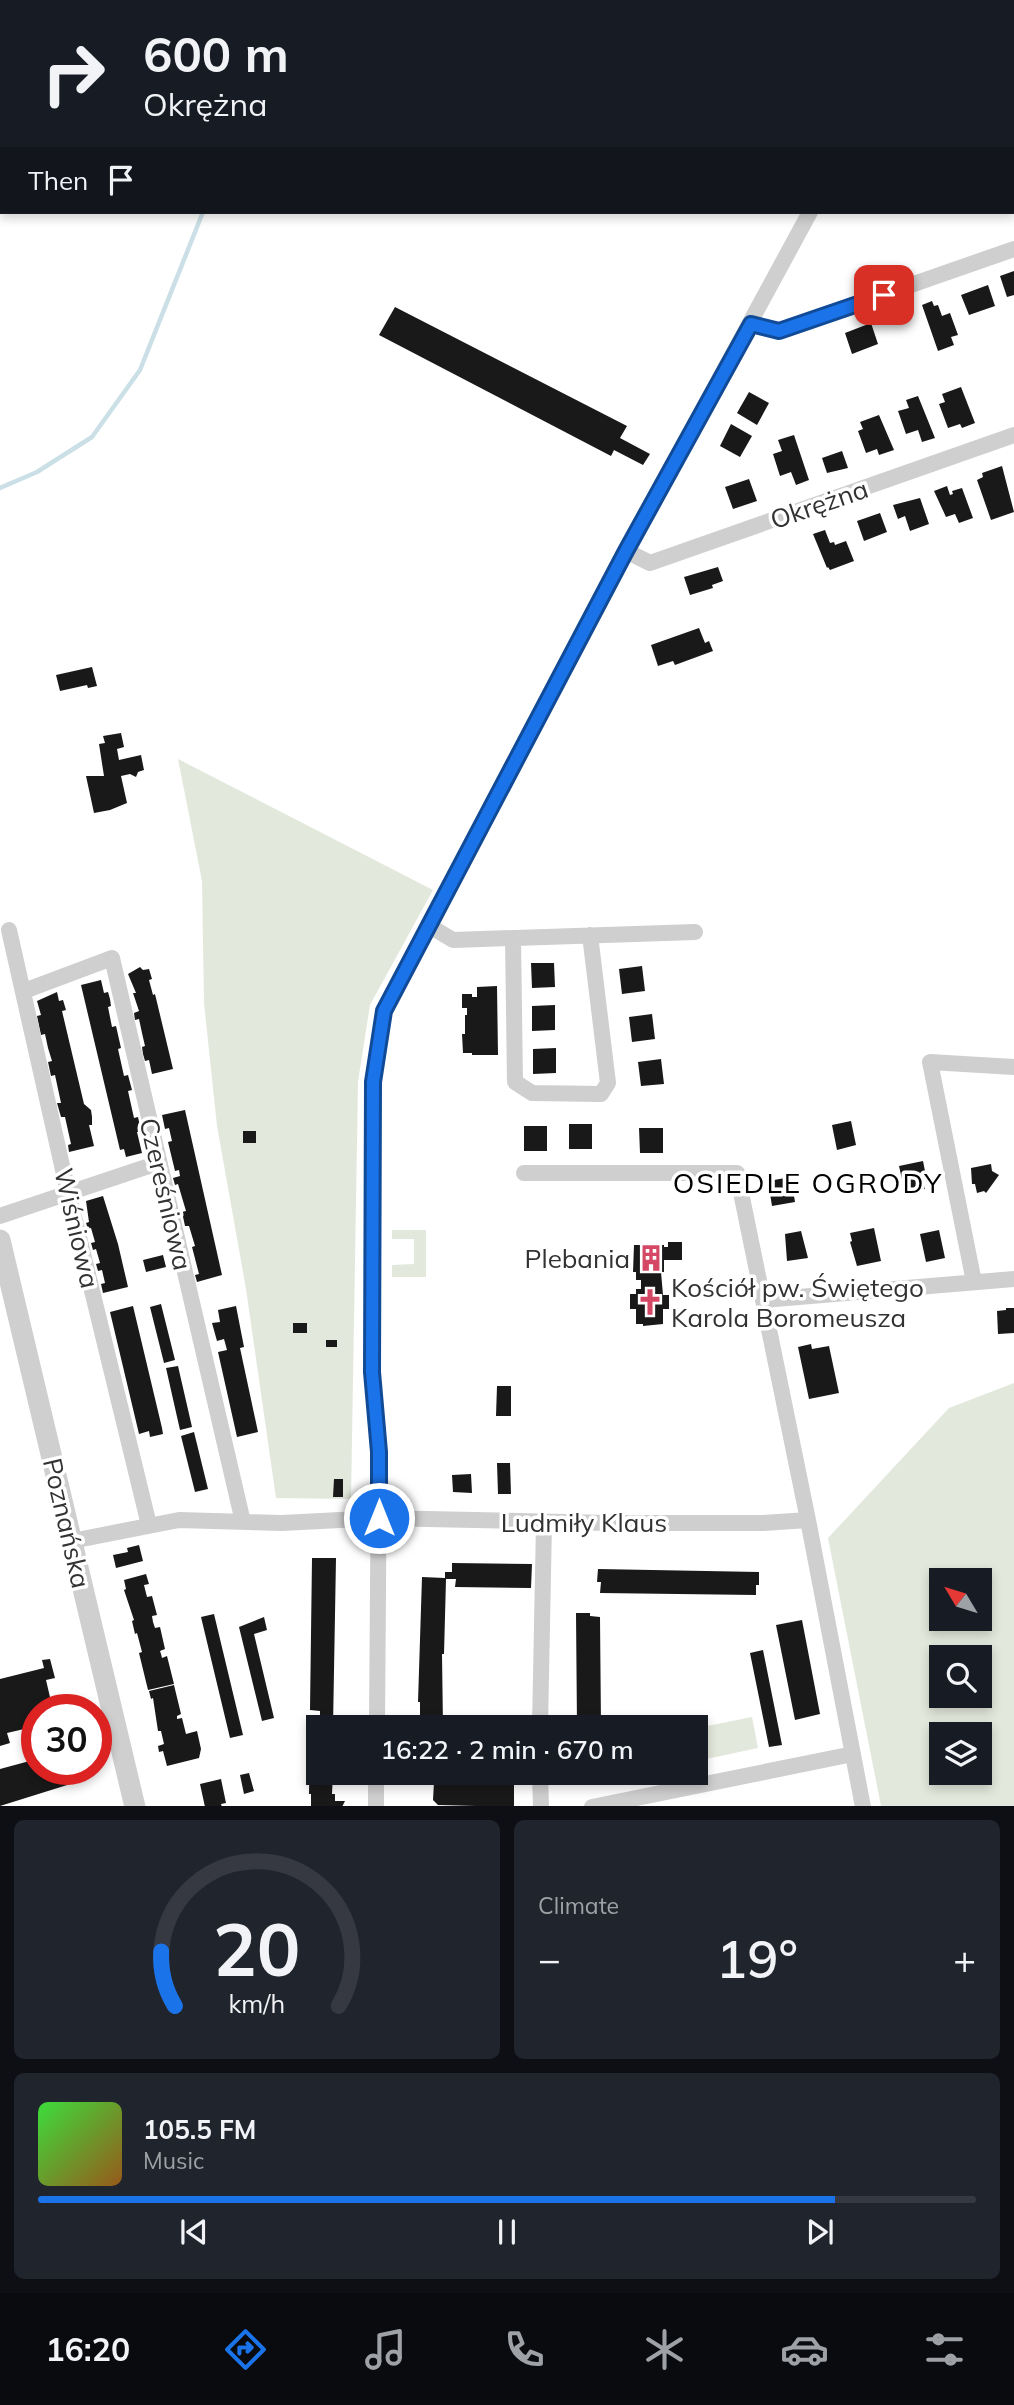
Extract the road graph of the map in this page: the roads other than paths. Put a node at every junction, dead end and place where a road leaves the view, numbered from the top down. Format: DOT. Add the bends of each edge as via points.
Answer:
graph roads {
  1 [pos="809,214"];
  2 [pos="1014,249"];
  3 [pos="751,324"];
  4 [pos="1014,435"];
  5 [pos="626,551"];
  6 [pos="428,925"];
  7 [pos="9,930"];
  8 [pos="695,932"];
  9 [pos="590,936"];
  10 [pos="513,938"];
  11 [pos="24,991"];
  12 [pos="1014,1067"];
  13 [pos="158,1163"];
  14 [pos="524,1173"];
  15 [pos="68,1192"];
  16 [pos="0,1216"];
  17 [pos="0,1240"];
  18 [pos="1014,1279"];
  19 [pos="974,1282"];
  20 [pos="763,1300"];
  21 [pos="379,1518"];
  22 [pos="808,1520"];
  23 [pos="243,1522"];
  24 [pos="544,1523"];
  25 [pos="149,1525"];
  26 [pos="72,1541"];
  27 [pos="377,1715"];
  28 [pos="540,1715"];
  29 [pos="853,1754"];
  30 [pos="376,1785"];
  31 [pos="540,1785"];
  32 [pos="135,1806"];
  33 [pos="376,1806"];
  34 [pos="541,1806"];
  35 [pos="597,1806"];
  36 [pos="863,1806"];
  1 -- 3 [label="street"];
  2 -- 3 [label="street" via="779,331"];
  3 -- 5 [label="street"];
  4 -- 5 [label="street, Okrężna" via="650,563"];
  5 -- 6 [label="street"];
  6 -- 10 [label="street" via="453,940"];
  6 -- 21 [label="street" via="384,1011 373,1082 372,1372"];
  7 -- 11 [label="street, Wiśniowa"];
  8 -- 9 [label="street"];
  9 -- 10 [label="street"];
  9 -- 10 [label="street" via="608,1083 601,1094 532,1093 515,1082"];
  11 -- 13 [label="street, Czereśniowa" via="111,958"];
  11 -- 15 [label="street, Wiśniowa"];
  12 -- 19 [label="street" via="930,1062"];
  13 -- 15 [label="street"];
  13 -- 23 [label="street, Czereśniowa"];
  14 -- 20 [label="street" via="737,1173"];
  15 -- 16 [label="street"];
  15 -- 25 [label="street, Wiśniowa"];
  17 -- 26 [label="street, Poznańska"];
  18 -- 19 [label="street"];
  19 -- 20 [label="street"];
  20 -- 22 [label="street"];
  21 -- 23 [label="street, Ludmiły Klaus"];
  21 -- 24 [label="street, Ludmiły Klaus"];
  21 -- 27 [label="street"];
  22 -- 24 [label="street, Ludmiły Klaus"];
  22 -- 29 [label="street"];
  23 -- 25 [label="street, Ludmiły Klaus" via="179,1520"];
  24 -- 28 [label="street"];
  25 -- 26 [label="street, Ludmiły Klaus"];
  26 -- 32 [label="street, Poznańska"];
  29 -- 35 [label="street"];
  29 -- 36 [label="street"];
  30 -- 33 [label="street"];
  31 -- 34 [label="street"];
}
